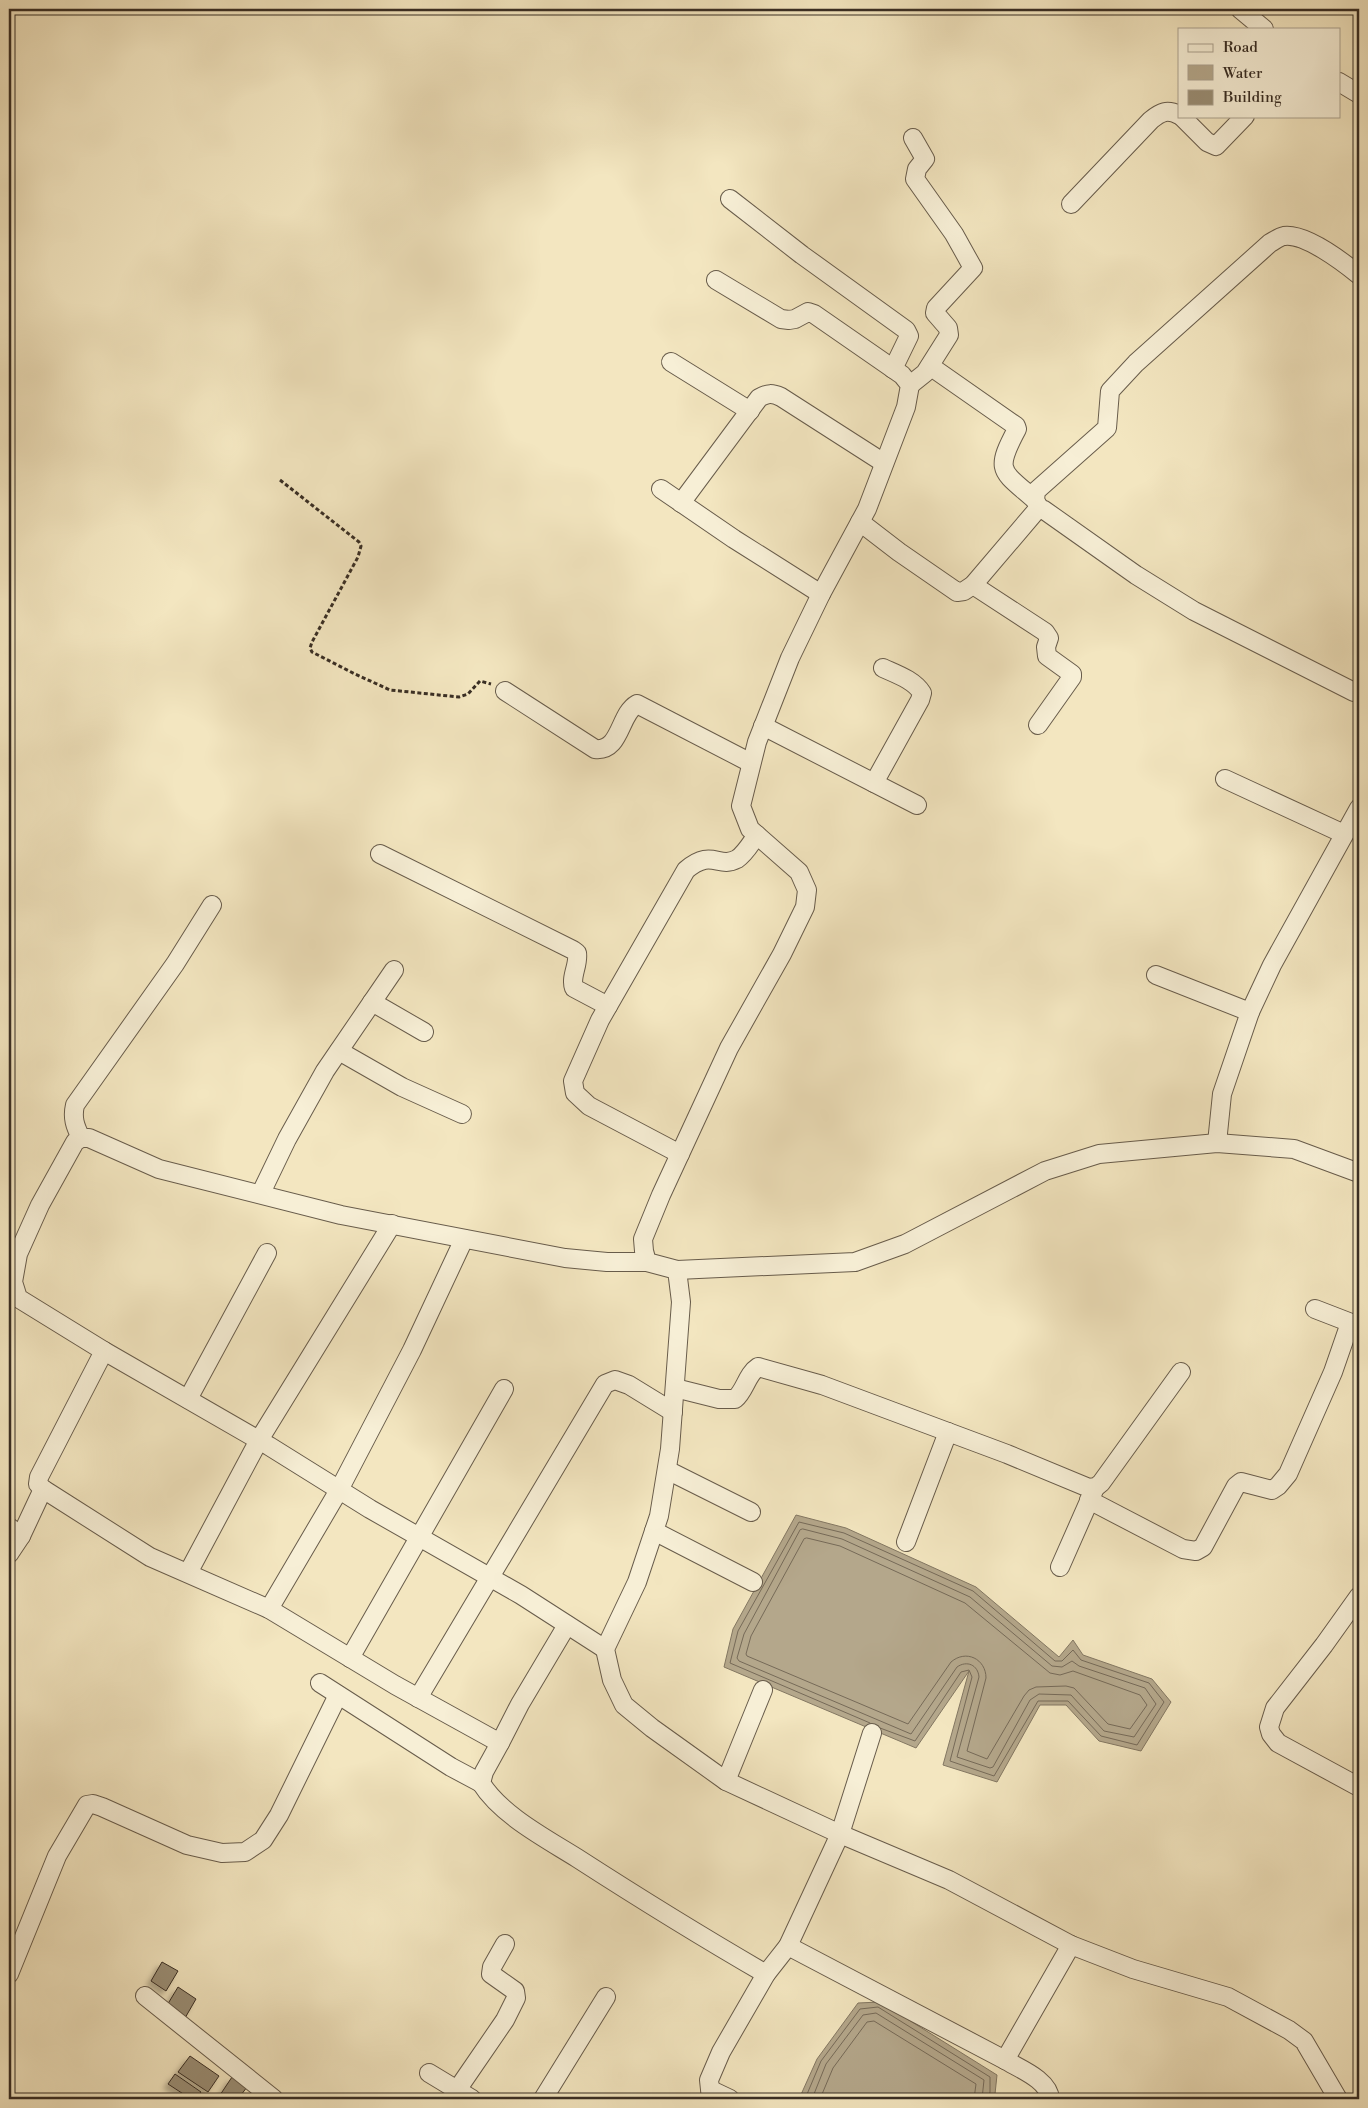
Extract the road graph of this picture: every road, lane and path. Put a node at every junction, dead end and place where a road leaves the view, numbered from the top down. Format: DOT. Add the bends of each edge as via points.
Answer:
graph roads {
  1 [pos="1240,9"];
  2 [pos="1263,28"];
  3 [pos="1340,83"];
  4 [pos="1359,94"];
  5 [pos="1178,115"];
  6 [pos="1182,118"];
  7 [pos="1243,118"];
  8 [pos="913,138"];
  9 [pos="730,198"];
  10 [pos="1071,204"];
  11 [pos="1359,275"];
  12 [pos="716,280"];
  13 [pos="671,362"];
  14 [pos="930,366"];
  15 [pos="893,369"];
  16 [pos="910,385"];
  17 [pos="750,411"];
  18 [pos="884,463"];
  19 [pos="280,480"];
  20 [pos="661,489"];
  21 [pos="681,503"];
  22 [pos="1037,505"];
  23 [pos="860,522"];
  24 [pos="973,586"];
  25 [pos="821,594"];
  26 [pos="883,668"];
  27 [pos="505,691"];
  28 [pos="1359,692"];
  29 [pos="763,726"];
  30 [pos="1038,726"];
  31 [pos="751,762"];
  32 [pos="1226,779"];
  33 [pos="874,783"];
  34 [pos="917,805"];
  35 [pos="1359,808"];
  36 [pos="1344,834"];
  37 [pos="757,835"];
  38 [pos="380,854"];
  39 [pos="212,905"];
  40 [pos="394,970"];
  41 [pos="1156,975"];
  42 [pos="372,1002"];
  43 [pos="608,1006"];
  44 [pos="1250,1012"];
  45 [pos="424,1032"];
  46 [pos="339,1051"];
  47 [pos="462,1114"];
  48 [pos="81,1138"];
  49 [pos="1217,1143"];
  50 [pos="680,1154"];
  51 [pos="1359,1173"];
  52 [pos="261,1193"];
  53 [pos="392,1224"];
  54 [pos="464,1239"];
  55 [pos="268,1252"];
  56 [pos="647,1262"];
  57 [pos="677,1270"];
  58 [pos="1315,1310"];
  59 [pos="1355,1324"];
  60 [pos="104,1351"];
  61 [pos="1181,1372"];
  62 [pos="675,1388"];
  63 [pos="504,1389"];
  64 [pos="188,1399"];
  65 [pos="673,1412"];
  66 [pos="948,1432"];
  67 [pos="259,1440"];
  68 [pos="667,1470"];
  69 [pos="43,1489"];
  70 [pos="339,1490"];
  71 [pos="1092,1494"];
  72 [pos="751,1512"];
  73 [pos="15,1531"];
  74 [pos="654,1531"];
  75 [pos="419,1537"];
  76 [pos="906,1542"];
  77 [pos="9,1554"];
  78 [pos="1060,1567"];
  79 [pos="188,1573"];
  80 [pos="491,1577"];
  81 [pos="753,1582"];
  82 [pos="1359,1596"];
  83 [pos="270,1609"];
  84 [pos="567,1625"];
  85 [pos="605,1649"];
  86 [pos="350,1658"];
  87 [pos="320,1683"];
  88 [pos="763,1690"];
  89 [pos="338,1695"];
  90 [pos="418,1698"];
  91 [pos="872,1733"];
  92 [pos="500,1743"];
  93 [pos="726,1781"];
  94 [pos="481,1783"];
  95 [pos="1359,1787"];
  96 [pos="840,1834"];
  97 [pos="505,1944"];
  98 [pos="788,1946"];
  99 [pos="1071,1946"];
  100 [pos="13,1950"];
  101 [pos="9,1974"];
  102 [pos="766,1974"];
  103 [pos="145,1996"];
  104 [pos="606,1997"];
  105 [pos="1006,2060"];
  106 [pos="428,2073"];
  107 [pos="457,2090"];
  108 [pos="711,2094"];
  109 [pos="274,2099"];
  110 [pos="472,2099"];
  111 [pos="543,2099"];
  112 [pos="730,2099"];
  113 [pos="1050,2099"];
  114 [pos="1338,2099"];
  1 -- 2 [label="street"];
  3 -- 4 [label="street"];
  5 -- 10 [label="street" via="1162,112 1151,120"];
  6 -- 7 [label="street" via="1207,142 1216,146"];
  8 -- 14 [label="street" via="925,159 917,169 915,179 954,234 973,268 936,308 935,313 948,328 949,335"];
  9 -- 15 [label="street" via="906,330 909,336 907,344"];
  11 -- 22 [label="street" via="1299,237 1283,236 1270,243 1136,363 1110,392 1107,428 1036,491"];
  12 -- 15 [label="street" via="781,319 789,320 808,312 814,314"];
  13 -- 17 [label="street"];
  14 -- 16 [label="street"];
  14 -- 22 [label="street" via="1016,426 1005,450 1004,470"];
  15 -- 16 [label="street" via="902,374"];
  16 -- 18 [label="street" via="906,407"];
  17 -- 18 [label="street" via="760,398 767,393 773,394"];
  17 -- 21 [label="street"];
  18 -- 23 [label="street"];
  19 -- 27 [label="path" via="361,546 312,642 312,652 390,690 459,697 468,694 482,681"];
  20 -- 21 [label="street"];
  21 -- 25 [label="street"];
  22 -- 24 [label="street" via="1036,511"];
  22 -- 28 [label="street" via="1136,575 1194,611"];
  23 -- 24 [label="street" via="949,588 957,592"];
  23 -- 25 [label="street"];
  24 -- 30 [label="street" via="1045,632 1049,638 1047,656 1072,674"];
  25 -- 29 [label="street" via="790,658"];
  26 -- 33 [label="street" via="910,681 922,693"];
  27 -- 31 [label="street" via="596,749 609,746 637,704"];
  29 -- 31 [label="street"];
  29 -- 33 [label="street"];
  31 -- 37 [label="street" via="741,806 750,829"];
  32 -- 36 [label="street"];
  33 -- 34 [label="street"];
  35 -- 36 [label="street"];
  36 -- 44 [label="street"];
  37 -- 43 [label="street" via="739,858 731,861 697,860 686,870"];
  37 -- 50 [label="street" via="799,872 807,890 805,907 729,1048"];
  38 -- 43 [label="street" via="572,950 578,959 572,983 574,988"];
  39 -- 48 [label="street" via="175,964 75,1105 72,1115"];
  40 -- 42 [label="street"];
  41 -- 44 [label="street"];
  42 -- 45 [label="street"];
  42 -- 46 [label="street"];
  43 -- 50 [label="street" via="573,1081 576,1093 589,1106"];
  44 -- 49 [label="street" via="1222,1094"];
  46 -- 47 [label="street" via="402,1087"];
  46 -- 52 [label="street" via="287,1138"];
  48 -- 52 [label="street" via="89,1138 159,1169"];
  48 -- 60 [label="street" via="75,1142 40,1205 18,1254 13,1282 18,1298"];
  49 -- 51 [label="street" via="1294,1149"];
  49 -- 57 [label="street" via="1099,1154 1045,1171 905,1244 855,1262"];
  50 -- 56 [label="street" via="643,1239"];
  52 -- 53 [label="street" via="341,1215"];
  53 -- 54 [label="street"];
  53 -- 67 [label="street"];
  54 -- 56 [label="street" via="565,1258"];
  54 -- 70 [label="street" via="412,1350"];
  55 -- 64 [label="street"];
  56 -- 57 [label="street"];
  57 -- 62 [label="street" via="682,1302"];
  58 -- 59 [label="street"];
  59 -- 71 [label="street" via="1288,1474 1272,1490 1240,1482 1203,1547 1196,1551 1183,1549"];
  60 -- 64 [label="street"];
  60 -- 69 [label="street" via="39,1478 38,1484"];
  61 -- 71 [label="street"];
  62 -- 65 [label="street"];
  62 -- 66 [label="street" via="719,1399 735,1399 742,1394 758,1368 822,1385"];
  63 -- 75 [label="street"];
  64 -- 67 [label="street"];
  65 -- 68 [label="street"];
  65 -- 80 [label="street" via="629,1385 615,1380 604,1384"];
  66 -- 71 [label="street" via="1082,1486"];
  66 -- 76 [label="street"];
  67 -- 70 [label="street"];
  67 -- 79 [label="street"];
  68 -- 72 [label="street"];
  68 -- 74 [label="street"];
  69 -- 73 [label="street"];
  69 -- 79 [label="street" via="150,1556"];
  70 -- 75 [label="street"];
  70 -- 83 [label="street"];
  71 -- 78 [label="street"];
  73 -- 77 [label="street"];
  74 -- 81 [label="street"];
  74 -- 85 [label="street" via="637,1582"];
  75 -- 80 [label="street"];
  75 -- 86 [label="street"];
  79 -- 83 [label="street"];
  80 -- 84 [label="street"];
  80 -- 90 [label="street"];
  82 -- 95 [label="street" via="1275,1708 1269,1726 1278,1743"];
  83 -- 86 [label="street"];
  84 -- 85 [label="street"];
  84 -- 92 [label="street"];
  85 -- 93 [label="street" via="612,1680 624,1705"];
  86 -- 90 [label="street"];
  87 -- 89 [label="street"];
  88 -- 93 [label="street"];
  89 -- 94 [label="street"];
  89 -- 100 [label="street" via="279,1815 263,1840 245,1852 222,1853 187,1845 102,1807 87,1806 58,1856"];
  90 -- 92 [label="street"];
  91 -- 96 [label="street"];
  92 -- 94 [label="street"];
  93 -- 96 [label="street"];
  94 -- 102 [label="street" via="516,1819 672,1920"];
  96 -- 98 [label="street"];
  96 -- 99 [label="street" via="949,1880"];
  97 -- 107 [label="street" via="491,1974 515,1991 516,1998 505,2020"];
  98 -- 102 [label="street"];
  98 -- 105 [label="street"];
  99 -- 105 [label="street"];
  99 -- 114 [label="street" via="1228,1997 1289,2030 1304,2041"];
  100 -- 101 [label="street"];
  102 -- 108 [label="street" via="720,2052 709,2080"];
  103 -- 109 [label="street"];
  104 -- 111 [label="street"];
  105 -- 113 [label="street" via="1045,2086"];
  106 -- 107 [label="street"];
  107 -- 110 [label="street"];
  108 -- 112 [label="street"];
}
